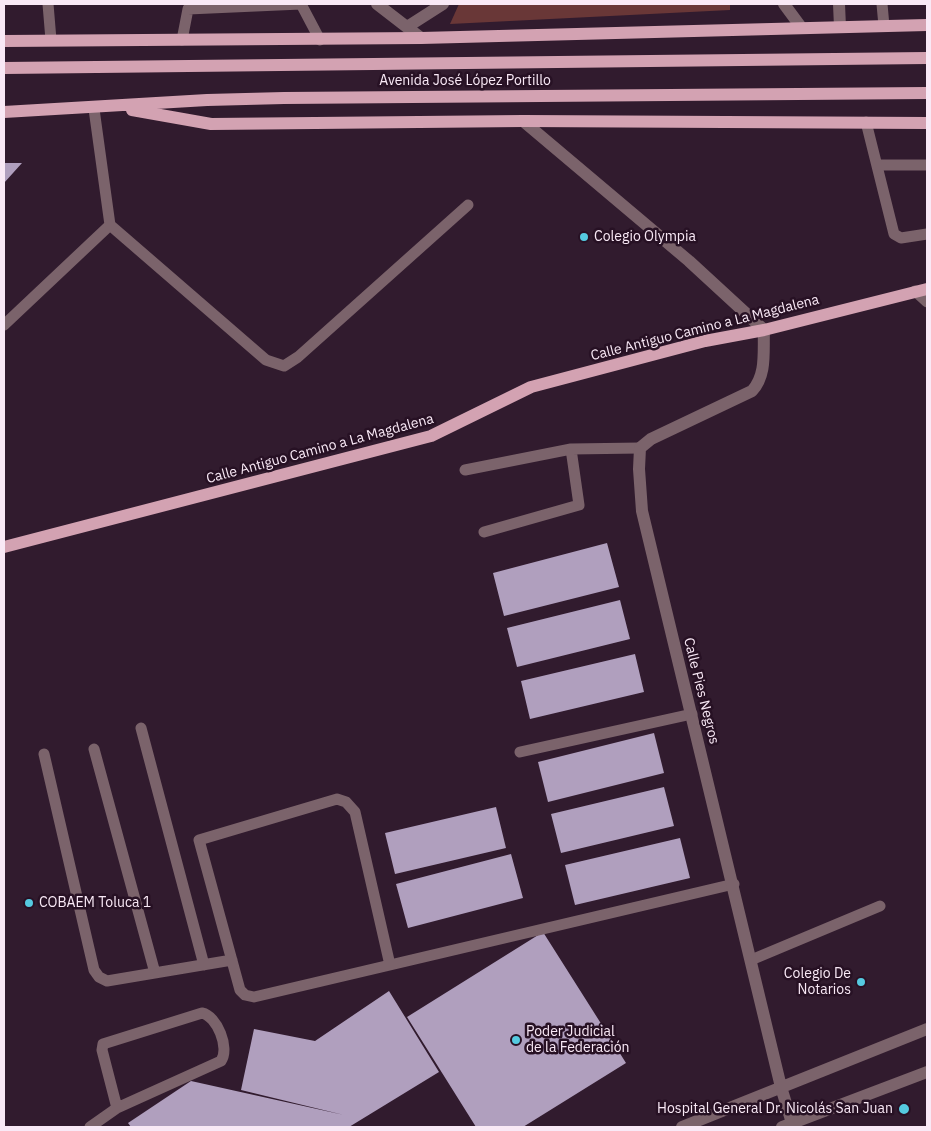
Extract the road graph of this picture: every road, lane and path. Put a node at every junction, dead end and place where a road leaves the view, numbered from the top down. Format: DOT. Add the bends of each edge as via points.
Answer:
graph roads {
  1 [pos="48,4"];
  2 [pos="301,4"];
  3 [pos="377,4"];
  4 [pos="443,4"];
  5 [pos="784,4"];
  6 [pos="840,4"];
  7 [pos="882,4"];
  8 [pos="188,6"];
  9 [pos="884,26"];
  10 [pos="927,26"];
  11 [pos="407,27"];
  12 [pos="801,27"];
  13 [pos="840,27"];
  14 [pos="421,38"];
  15 [pos="51,40"];
  16 [pos="182,40"];
  17 [pos="320,40"];
  18 [pos="4,41"];
  19 [pos="927,58"];
  20 [pos="4,68"];
  21 [pos="927,93"];
  22 [pos="114,107"];
  23 [pos="94,108"];
  24 [pos="4,112"];
  25 [pos="523,121"];
  26 [pos="866,122"];
  27 [pos="927,123"];
  28 [pos="877,165"];
  29 [pos="927,165"];
  30 [pos="468,205"];
  31 [pos="110,224"];
  32 [pos="927,234"];
  33 [pos="921,290"];
  34 [pos="927,302"];
  35 [pos="4,325"];
  36 [pos="764,330"];
  37 [pos="640,448"];
  38 [pos="571,449"];
  39 [pos="465,470"];
  40 [pos="484,532"];
  41 [pos="4,547"];
  42 [pos="692,714"];
  43 [pos="141,728"];
  44 [pos="94,749"];
  45 [pos="520,752"];
  46 [pos="44,754"];
  47 [pos="734,884"];
  48 [pos="880,906"];
  49 [pos="232,960"];
  50 [pos="751,960"];
  51 [pos="204,965"];
  52 [pos="390,965"];
  53 [pos="155,973"];
  54 [pos="927,1029"];
  55 [pos="927,1072"];
  56 [pos="781,1087"];
  57 [pos="118,1108"];
  58 [pos="787,1125"];
  59 [pos="90,1127"];
  60 [pos="682,1127"];
  1 -- 15 [label="lane"];
  2 -- 8 [label="lane"];
  2 -- 17 [label="lane"];
  3 -- 11 [label="street"];
  4 -- 11 [label="street"];
  5 -- 12 [label="street"];
  6 -- 13 [label="street"];
  7 -- 9 [label="lane"];
  8 -- 16 [label="lane"];
  9 -- 10 [label="main road"];
  9 -- 13 [label="main road"];
  11 -- 14 [label="street"];
  12 -- 13 [label="main road"];
  12 -- 14 [label="main road"];
  14 -- 17 [label="main road"];
  15 -- 16 [label="main road"];
  15 -- 18 [label="main road"];
  16 -- 17 [label="main road"];
  19 -- 20 [label="main road, Avenida José López Portillo"];
  21 -- 22 [label="main road, Avenida José López Portillo" via="284,98"];
  22 -- 23 [label="main road, Avenida José López Portillo"];
  22 -- 25 [label="main road" via="211,124"];
  23 -- 24 [label="main road, Avenida José López Portillo"];
  23 -- 31 [label="lane"];
  25 -- 26 [label="main road"];
  25 -- 36 [label="street" via="689,261"];
  26 -- 27 [label="main road"];
  26 -- 28 [label="lane"];
  28 -- 29 [label="lane"];
  28 -- 32 [label="lane" via="894,234 901,238"];
  30 -- 31 [label="lane" via="284,366 266,360"];
  31 -- 35 [label="lane"];
  33 -- 34 [label="lane"];
  33 -- 36 [label="main road, Calle Antiguo Camino a La Magdalena"];
  36 -- 37 [label="street" via="762,373 759,384 752,391 651,439"];
  36 -- 41 [label="main road, Calle Antiguo Camino a La Magdalena" via="705,341 531,387 431,436"];
  37 -- 38 [label="lane"];
  37 -- 42 [label="street, Calle Pies Negros" via="642,511"];
  38 -- 39 [label="lane"];
  38 -- 40 [label="lane" via="579,505"];
  42 -- 45 [label="lane"];
  42 -- 47 [label="street, Calle Pies Negros"];
  43 -- 51 [label="lane"];
  44 -- 53 [label="lane"];
  46 -- 53 [label="lane" via="94,970 107,981"];
  47 -- 50 [label="street, Calle Pies Negros"];
  47 -- 52 [label="lane"];
  48 -- 50 [label="lane"];
  49 -- 51 [label="lane"];
  49 -- 52 [label="lane" via="240,990 254,997"];
  49 -- 52 [label="lane" via="199,840 338,798 355,812"];
  50 -- 56 [label="street, Calle Pies Negros"];
  51 -- 53 [label="lane"];
  54 -- 56 [label="street"];
  55 -- 58 [label="street"];
  56 -- 58 [label="street, Calle Pies Negros"];
  56 -- 60 [label="street"];
  57 -- 57 [label="lane" via="103,1044 202,1013 213,1019 225,1049 221,1061"];
  57 -- 59 [label="lane"];
}
